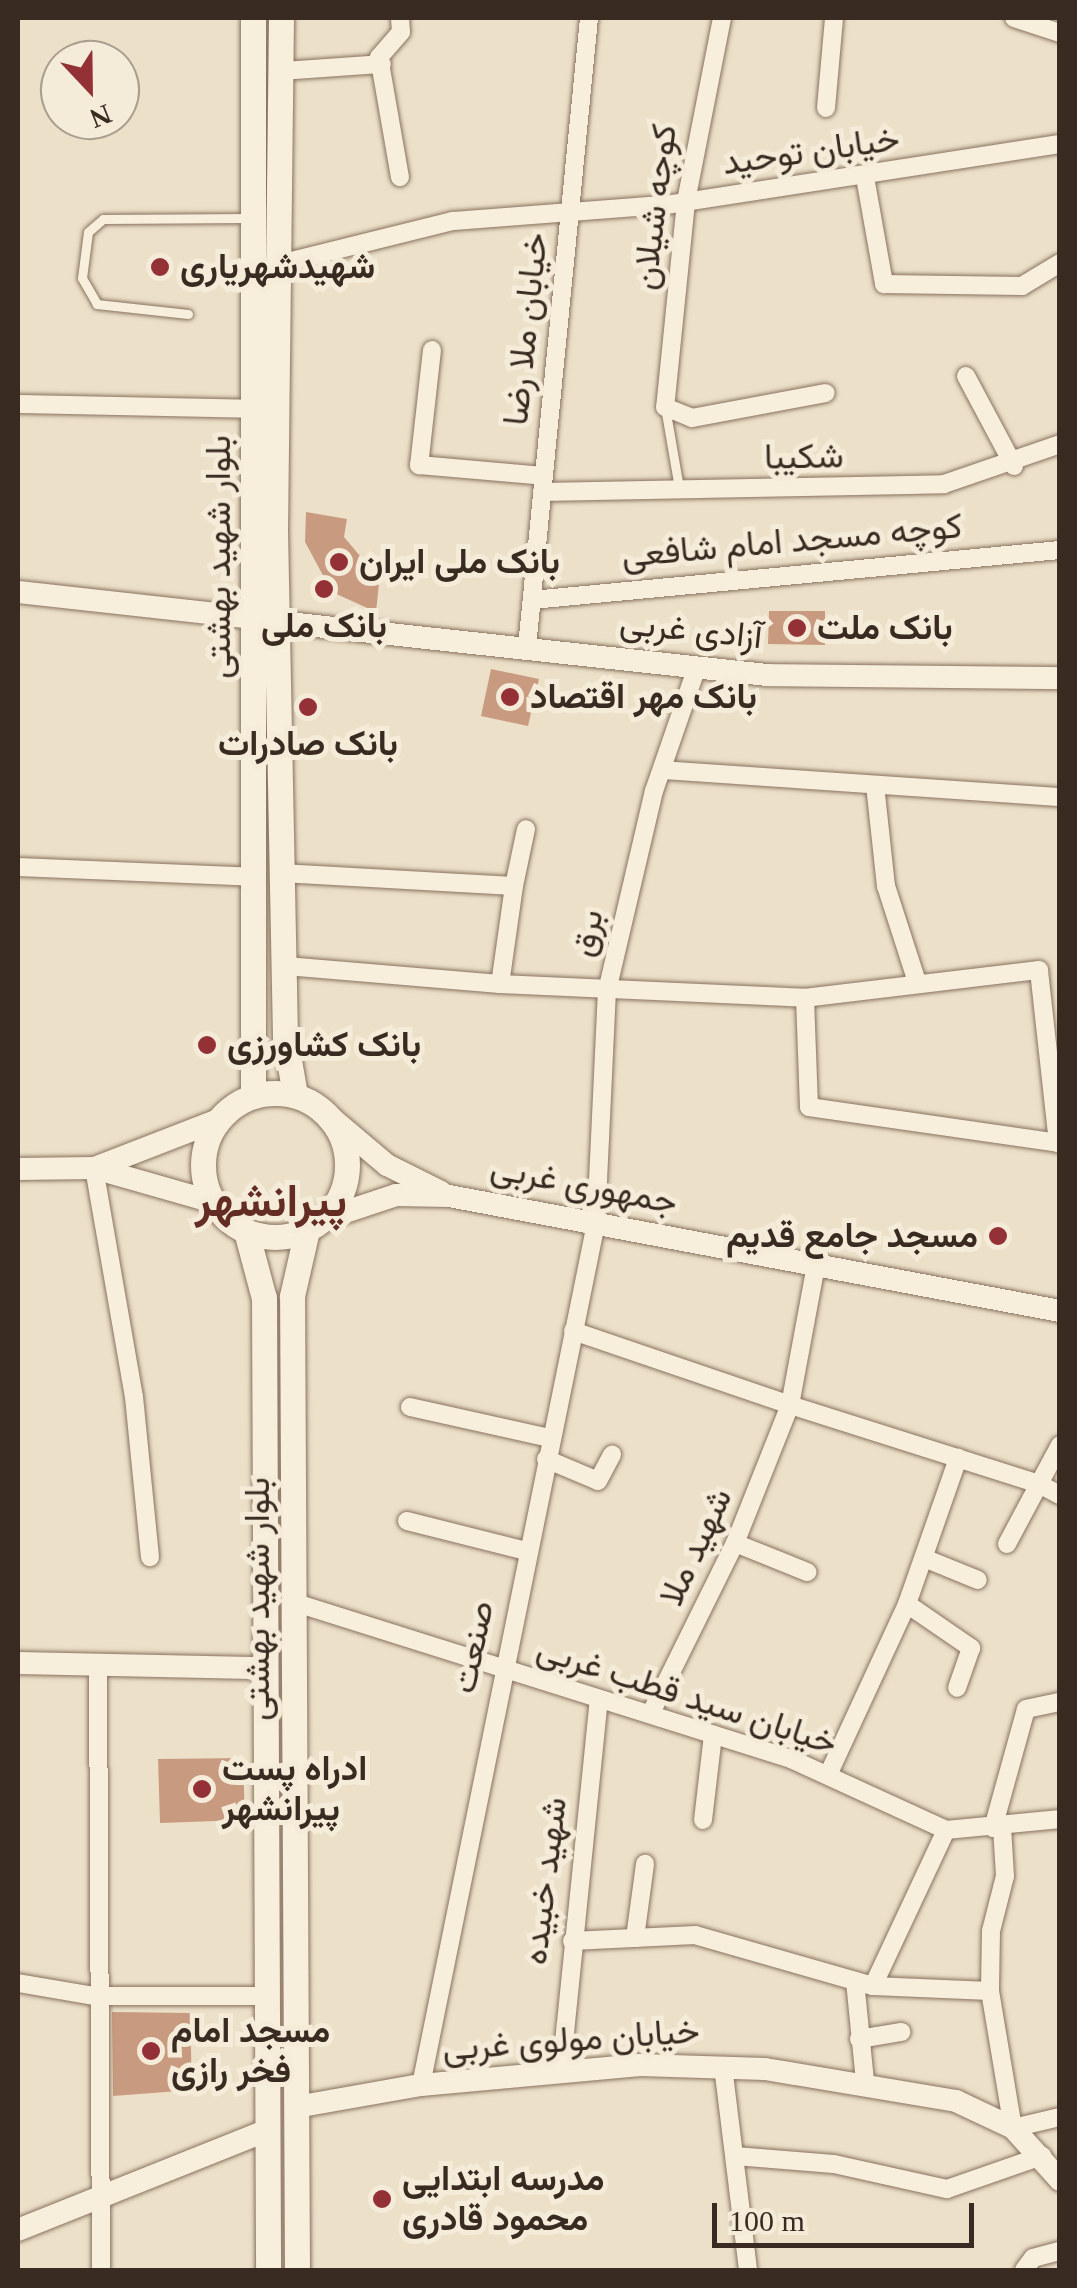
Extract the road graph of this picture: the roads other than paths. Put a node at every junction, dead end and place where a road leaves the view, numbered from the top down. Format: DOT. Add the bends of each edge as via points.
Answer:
graph roads {
  1 [pos="253,18"];
  2 [pos="281,18"];
  3 [pos="400,18"];
  4 [pos="589,18"];
  5 [pos="722,18"];
  6 [pos="834,18"];
  7 [pos="1014,18"];
  8 [pos="1060,32"];
  9 [pos="382,64"];
  10 [pos="282,71"];
  11 [pos="826,108"];
  12 [pos="1060,144"];
  13 [pos="866,176"];
  14 [pos="400,177"];
  15 [pos="686,202"];
  16 [pos="570,207"];
  17 [pos="252,218"];
  18 [pos="1060,263"];
  19 [pos="283,264"];
  20 [pos="188,314"];
  21 [pos="432,350"];
  22 [pos="966,376"];
  23 [pos="826,393"];
  24 [pos="18,404"];
  25 [pos="665,407"];
  26 [pos="252,409"];
  27 [pos="1060,444"];
  28 [pos="1014,466"];
  29 [pos="543,484"];
  30 [pos="680,492"];
  31 [pos="1060,550"];
  32 [pos="18,592"];
  33 [pos="532,600"];
  34 [pos="267,620"];
  35 [pos="527,647"];
  36 [pos="697,666"];
  37 [pos="1060,678"];
  38 [pos="662,770"];
  39 [pos="875,785"];
  40 [pos="1060,797"];
  41 [pos="526,829"];
  42 [pos="18,867"];
  43 [pos="281,873"];
  44 [pos="253,877"];
  45 [pos="514,886"];
  46 [pos="286,966"];
  47 [pos="917,982"];
  48 [pos="500,984"];
  49 [pos="606,992"];
  50 [pos="806,998"];
  51 [pos="295,1095"];
  52 [pos="253,1096"];
  53 [pos="330,1117"];
  54 [pos="218,1120"];
  55 [pos="1059,1143"];
  56 [pos="94,1168"];
  57 [pos="18,1170"];
  58 [pos="449,1196"];
  59 [pos="213,1202"];
  60 [pos="316,1224"];
  61 [pos="596,1224"];
  62 [pos="246,1232"];
  63 [pos="816,1265"];
  64 [pos="1060,1310"];
  65 [pos="573,1331"];
  66 [pos="790,1404"];
  67 [pos="410,1407"];
  68 [pos="550,1438"];
  69 [pos="1060,1446"];
  70 [pos="612,1455"];
  71 [pos="958,1458"];
  72 [pos="546,1459"];
  73 [pos="1039,1484"];
  74 [pos="1060,1495"];
  75 [pos="407,1521"];
  76 [pos="735,1543"];
  77 [pos="1008,1544"];
  78 [pos="526,1551"];
  79 [pos="150,1556"];
  80 [pos="924,1558"];
  81 [pos="807,1572"];
  82 [pos="978,1580"];
  83 [pos="294,1602"];
  84 [pos="907,1604"];
  85 [pos="18,1663"];
  86 [pos="98,1664"];
  87 [pos="266,1668"];
  88 [pos="501,1670"];
  89 [pos="956,1688"];
  90 [pos="600,1699"];
  91 [pos="1060,1702"];
  92 [pos="651,1713"];
  93 [pos="713,1735"];
  94 [pos="828,1775"];
  95 [pos="1060,1819"];
  96 [pos="703,1820"];
  97 [pos="997,1828"];
  98 [pos="946,1830"];
  99 [pos="645,1864"];
  100 [pos="635,1938"];
  101 [pos="572,1941"];
  102 [pos="18,1983"];
  103 [pos="864,1983"];
  104 [pos="990,1991"];
  105 [pos="95,1996"];
  106 [pos="267,1996"];
  107 [pos="901,2032"];
  108 [pos="859,2039"];
  109 [pos="723,2066"];
  110 [pos="561,2072"];
  111 [pos="865,2081"];
  112 [pos="421,2084"];
  113 [pos="296,2107"];
  114 [pos="1060,2118"];
  115 [pos="1013,2128"];
  116 [pos="268,2130"];
  117 [pos="735,2156"];
  118 [pos="1042,2156"];
  119 [pos="1060,2180"];
  120 [pos="100,2197"];
  121 [pos="18,2230"];
  122 [pos="1060,2251"];
  123 [pos="102,2270"];
  124 [pos="268,2270"];
  125 [pos="297,2270"];
  126 [pos="748,2270"];
  127 [pos="1024,2270"];
  1 -- 17 [label="main road, بلوار شهید بهشتی"];
  2 -- 10 [label="main road, بلوار شهید بهشتی"];
  3 -- 9 [label="street" via="402,32 381,50"];
  4 -- 16 [label="street, خیابان ملا رضا"];
  5 -- 15 [label="street, کوچه شیلان"];
  6 -- 11 [label="street"];
  7 -- 8 [label="street"];
  9 -- 10 [label="street"];
  9 -- 14 [label="street"];
  10 -- 19 [label="main road, بلوار شهید بهشتی"];
  12 -- 13 [label="street, خیابان توحید"];
  13 -- 15 [label="street, خیابان توحید"];
  13 -- 18 [label="street" via="884,284 1022,286"];
  15 -- 16 [label="street, خیابان توحید"];
  15 -- 25 [label="street, کوچه شیلان"];
  16 -- 19 [label="street, خیابان توحید" via="454,221"];
  16 -- 29 [label="street, خیابان ملا رضا"];
  17 -- 20 [label="lane" via="103,219 88,232 82,278 97,304"];
  17 -- 26 [label="main road, بلوار شهید بهشتی"];
  19 -- 34 [label="main road, بلوار شهید بهشتی"];
  21 -- 29 [label="street, شکیبا" via="419,465"];
  22 -- 28 [label="street"];
  23 -- 25 [label="street" via="692,418"];
  24 -- 26 [label="street"];
  25 -- 30 [label="lane, کوچه شیلان"];
  26 -- 34 [label="main road, بلوار شهید بهشتی"];
  27 -- 28 [label="street, شکیبا"];
  28 -- 30 [label="street, شکیبا" via="944,484"];
  29 -- 30 [label="street, شکیبا"];
  29 -- 33 [label="street, خیابان ملا رضا"];
  31 -- 33 [label="street, کوچه مسجد امام شافعی"];
  32 -- 34 [label="street, آزادی غربی"];
  33 -- 35 [label="street, خیابان ملا رضا"];
  34 -- 35 [label="street, آزادی غربی"];
  34 -- 43 [label="main road, بلوار شهید بهشتی"];
  34 -- 44 [label="main road, بلوار شهید بهشتی"];
  35 -- 36 [label="street, آزادی غربی"];
  36 -- 37 [label="street, آزادی غربی" via="907,680"];
  36 -- 38 [label="street, برق"];
  38 -- 39 [label="street"];
  38 -- 49 [label="street, برق"];
  39 -- 40 [label="street"];
  39 -- 47 [label="street" via="886,886"];
  41 -- 45 [label="street"];
  42 -- 44 [label="street"];
  43 -- 45 [label="street"];
  43 -- 46 [label="main road, بلوار شهید بهشتی"];
  44 -- 52 [label="main road, بلوار شهید بهشتی"];
  45 -- 48 [label="street"];
  46 -- 48 [label="street"];
  46 -- 51 [label="main road, بلوار شهید بهشتی"];
  47 -- 50 [label="street"];
  47 -- 55 [label="street" via="1039,970"];
  48 -- 49 [label="street"];
  49 -- 50 [label="street"];
  49 -- 61 [label="street, برق"];
  50 -- 55 [label="street" via="809,1107"];
  51 -- 52 [label="main road"];
  51 -- 53 [label="main road"];
  52 -- 54 [label="main road"];
  53 -- 58 [label="street" via="387,1165"];
  53 -- 60 [label="main road" via="348,1169"];
  54 -- 56 [label="street"];
  54 -- 59 [label="main road" via="202,1161"];
  56 -- 57 [label="street"];
  56 -- 59 [label="street"];
  56 -- 79 [label="street" via="134,1397"];
  58 -- 60 [label="street" via="396,1196"];
  58 -- 61 [label="street, جمهوری غربی"];
  59 -- 62 [label="main road"];
  60 -- 62 [label="main road" via="277,1237"];
  60 -- 83 [label="main road, بلوار شهید بهشتی" via="292,1296"];
  61 -- 63 [label="street, جمهوری غربی"];
  61 -- 65 [label="street, صنعت"];
  62 -- 87 [label="main road, بلوار شهید بهشتی" via="264,1298"];
  63 -- 64 [label="street, جمهوری غربی"];
  63 -- 66 [label="street, شهید ملا"];
  65 -- 66 [label="street"];
  65 -- 68 [label="street, صنعت"];
  66 -- 71 [label="street"];
  66 -- 76 [label="street, شهید ملا"];
  67 -- 68 [label="street"];
  68 -- 72 [label="street, صنعت"];
  69 -- 73 [label="street"];
  70 -- 72 [label="street" via="598,1481"];
  71 -- 73 [label="street"];
  71 -- 80 [label="street"];
  72 -- 78 [label="street, صنعت"];
  73 -- 74 [label="street"];
  73 -- 77 [label="street"];
  75 -- 78 [label="street"];
  76 -- 81 [label="street"];
  76 -- 92 [label="street, شهید ملا"];
  78 -- 88 [label="street, صنعت"];
  80 -- 82 [label="street"];
  80 -- 84 [label="street"];
  83 -- 88 [label="street, خیابان سید قطب غربی"];
  83 -- 113 [label="main road, بلوار شهید بهشتی"];
  84 -- 89 [label="street" via="971,1648"];
  84 -- 94 [label="street"];
  85 -- 86 [label="street"];
  86 -- 87 [label="street"];
  86 -- 105 [label="street"];
  87 -- 106 [label="main road, بلوار شهید بهشتی"];
  88 -- 90 [label="street, خیابان سید قطب غربی"];
  88 -- 112 [label="street, صنعت"];
  90 -- 92 [label="street, خیابان سید قطب غربی"];
  90 -- 101 [label="street, شهید خبیده"];
  91 -- 97 [label="street" via="1026,1709"];
  92 -- 93 [label="street, خیابان سید قطب غربی"];
  93 -- 94 [label="street, خیابان سید قطب غربی"];
  93 -- 96 [label="street"];
  94 -- 98 [label="street, خیابان سید قطب غربی"];
  95 -- 97 [label="street, خیابان سید قطب غربی"];
  97 -- 98 [label="street, خیابان سید قطب غربی"];
  97 -- 104 [label="street" via="1006,1876 991,1931"];
  98 -- 103 [label="street"];
  99 -- 100 [label="street"];
  100 -- 101 [label="street"];
  100 -- 103 [label="street" via="695,1935"];
  101 -- 110 [label="street, شهید خبیده"];
  102 -- 105 [label="street"];
  103 -- 104 [label="street"];
  103 -- 108 [label="street"];
  104 -- 115 [label="street"];
  105 -- 106 [label="street"];
  105 -- 120 [label="street"];
  106 -- 116 [label="main road, بلوار شهید بهشتی"];
  107 -- 108 [label="street"];
  108 -- 111 [label="street"];
  109 -- 110 [label="street, خیابان مولوی غربی"];
  109 -- 111 [label="street, خیابان مولوی غربی"];
  109 -- 117 [label="street"];
  110 -- 112 [label="street, خیابان مولوی غربی"];
  111 -- 115 [label="street, خیابان مولوی غربی" via="956,2101"];
  112 -- 113 [label="street, خیابان مولوی غربی"];
  113 -- 125 [label="main road, بلوار شهید بهشتی"];
  114 -- 115 [label="street"];
  115 -- 118 [label="street, خیابان مولوی غربی"];
  116 -- 120 [label="street"];
  116 -- 124 [label="main road, بلوار شهید بهشتی"];
  117 -- 118 [label="street" via="846,2166 947,2189"];
  117 -- 126 [label="street"];
  118 -- 119 [label="street, خیابان مولوی غربی"];
  120 -- 121 [label="street"];
  120 -- 123 [label="street"];
  122 -- 127 [label="street" via="1033,2258"];
}
